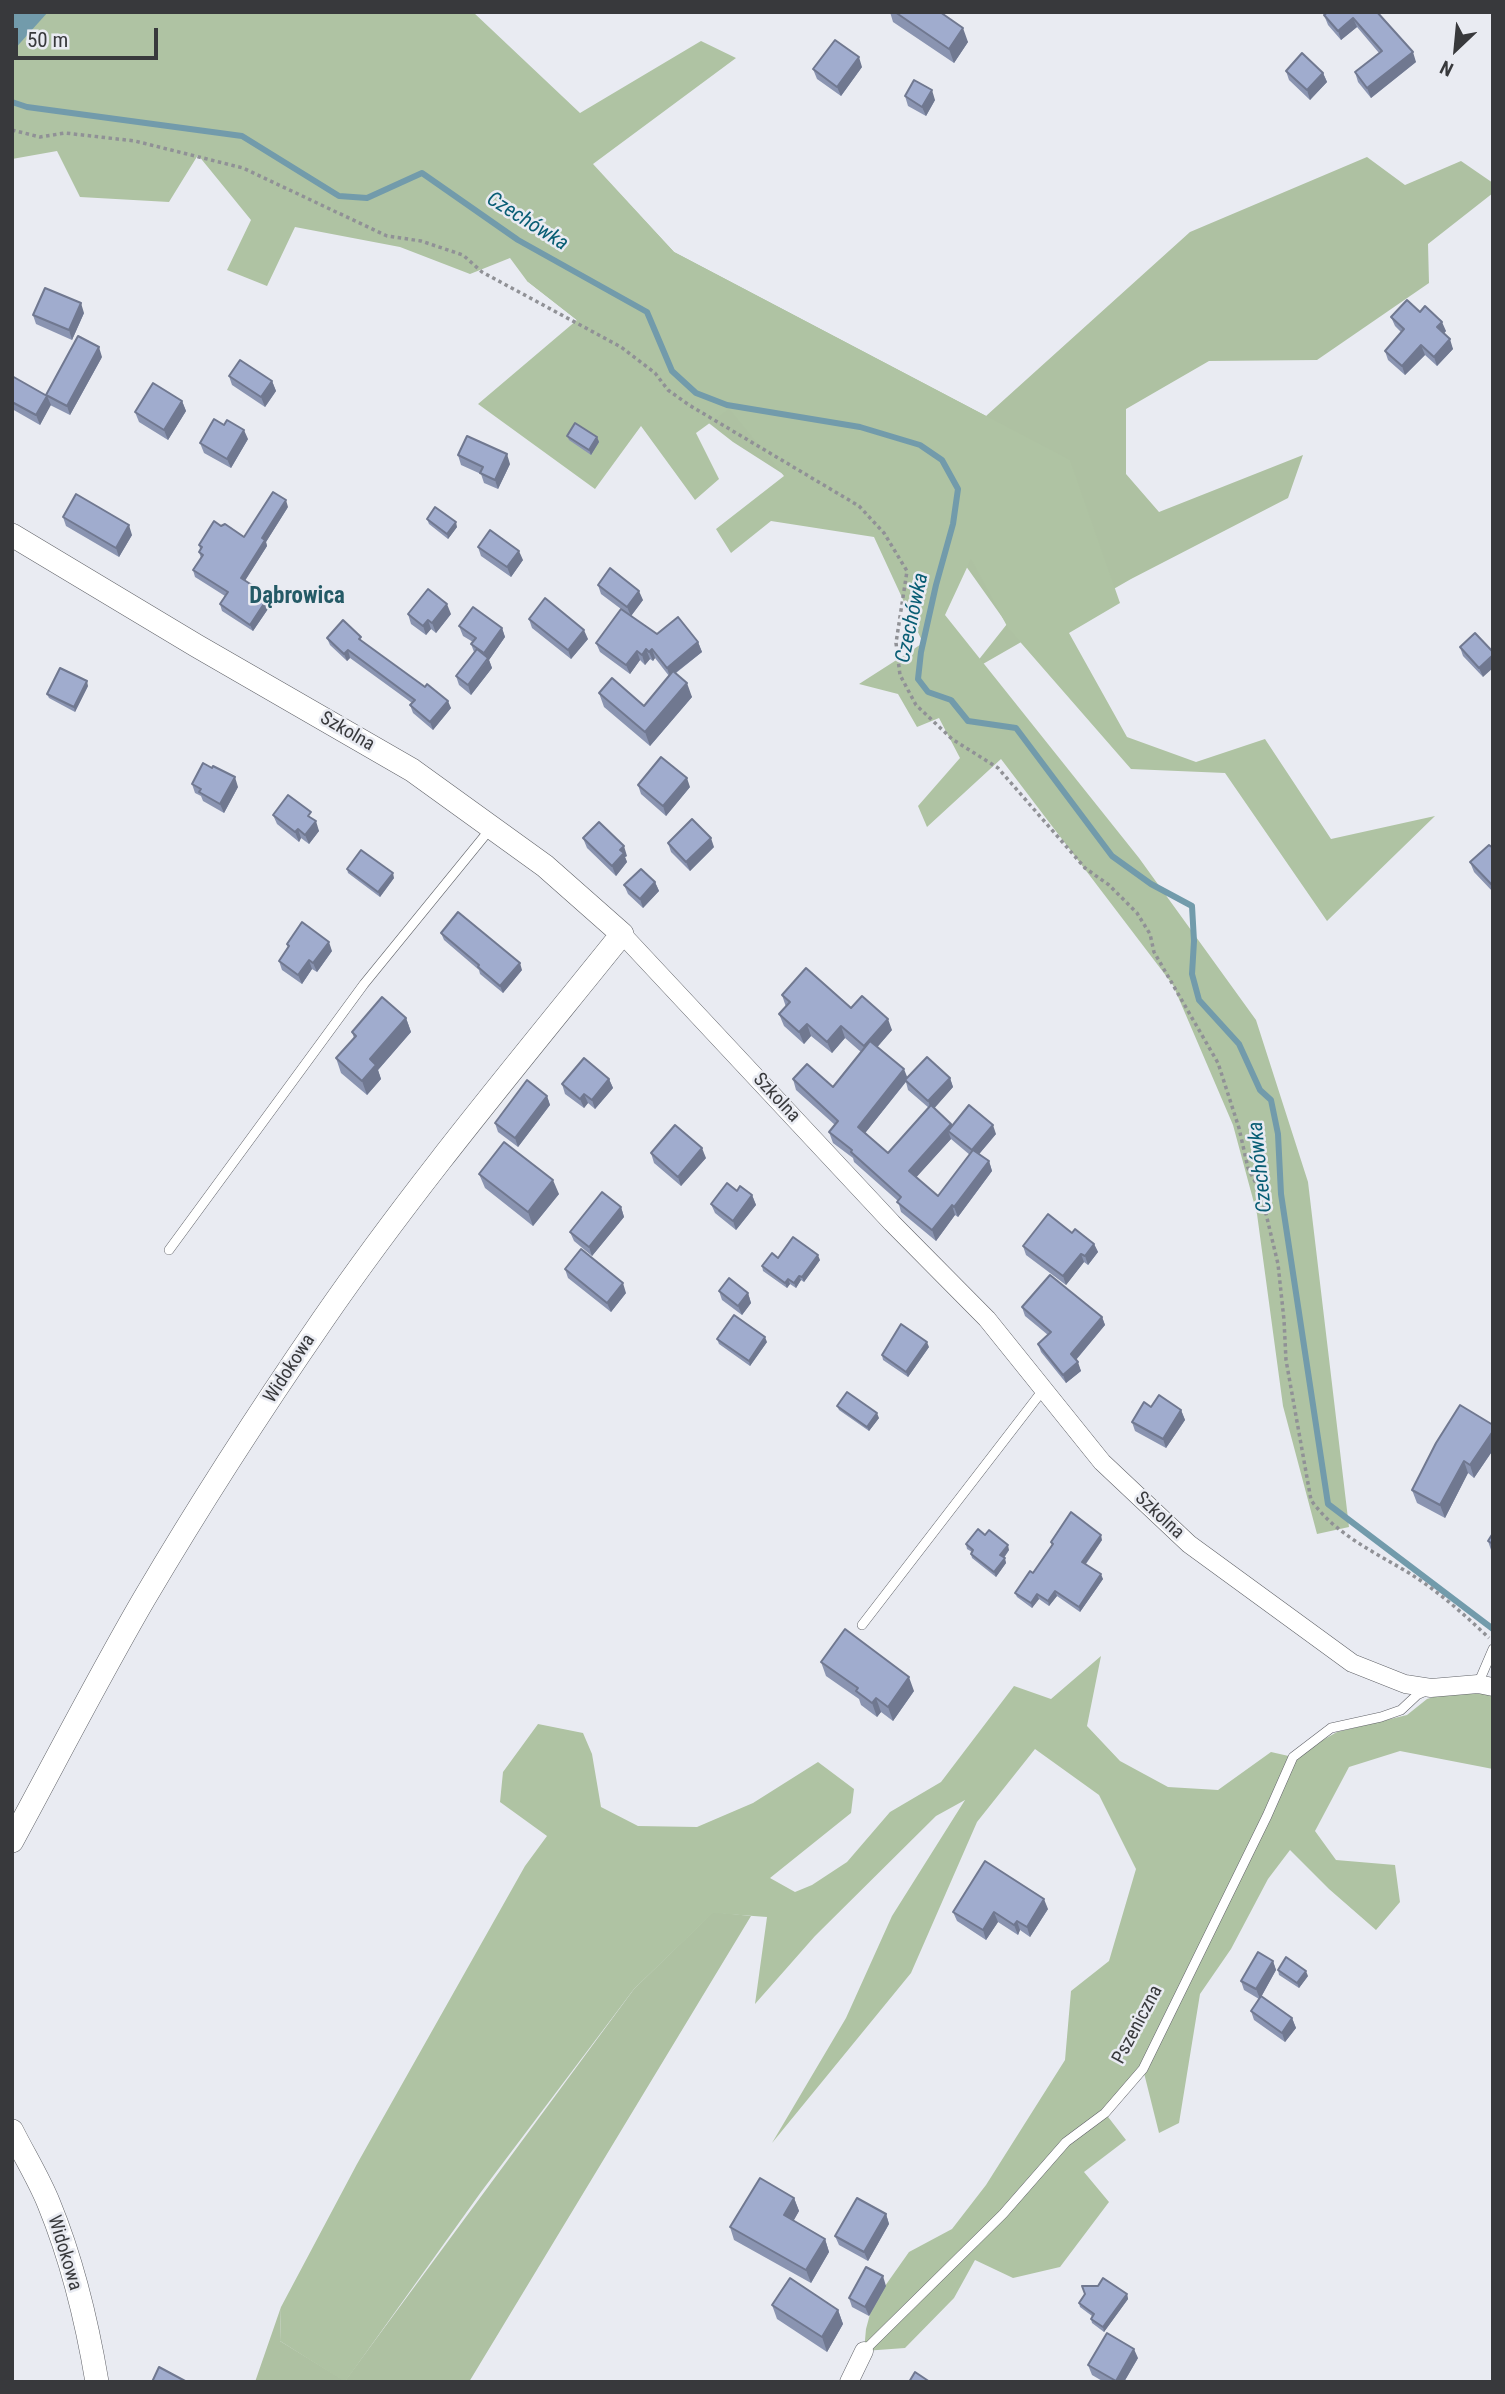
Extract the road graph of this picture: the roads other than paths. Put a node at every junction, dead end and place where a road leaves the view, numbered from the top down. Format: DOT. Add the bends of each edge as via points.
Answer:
graph roads {
  1 [pos="12,535"];
  2 [pos="492,827"];
  3 [pos="622,934"];
  4 [pos="169,1250"];
  5 [pos="1043,1390"];
  6 [pos="862,1625"];
  7 [pos="1493,1649"];
  8 [pos="1485,1686"];
  9 [pos="1431,1688"];
  10 [pos="12,1841"];
  11 [pos="12,2131"];
  12 [pos="864,2351"];
  13 [pos="97,2382"];
  14 [pos="849,2382"];
  1 -- 2 [label="street, Szkolna" via="377,748"];
  2 -- 3 [label="street, Szkolna" via="545,866"];
  2 -- 4 [label="lane" via="364,984"];
  3 -- 5 [label="street, Szkolna" via="987,1319"];
  3 -- 10 [label="street, Widokowa" via="442,1158 322,1321 144,1600"];
  5 -- 6 [label="lane"];
  5 -- 9 [label="street, Szkolna" via="1102,1462 1189,1544 1352,1663 1405,1684"];
  7 -- 8 [label="lane"];
  8 -- 9 [label="street, Szkolna"];
  9 -- 12 [label="lane, Pszeniczna" via="1401,1710 1331,1728 1293,1757 1143,2069 1105,2113 1066,2142 1003,2214"];
  11 -- 13 [label="street, Widokowa" via="49,2203 90,2339"];
  12 -- 14 [label="street, Pszeniczna"];
}
